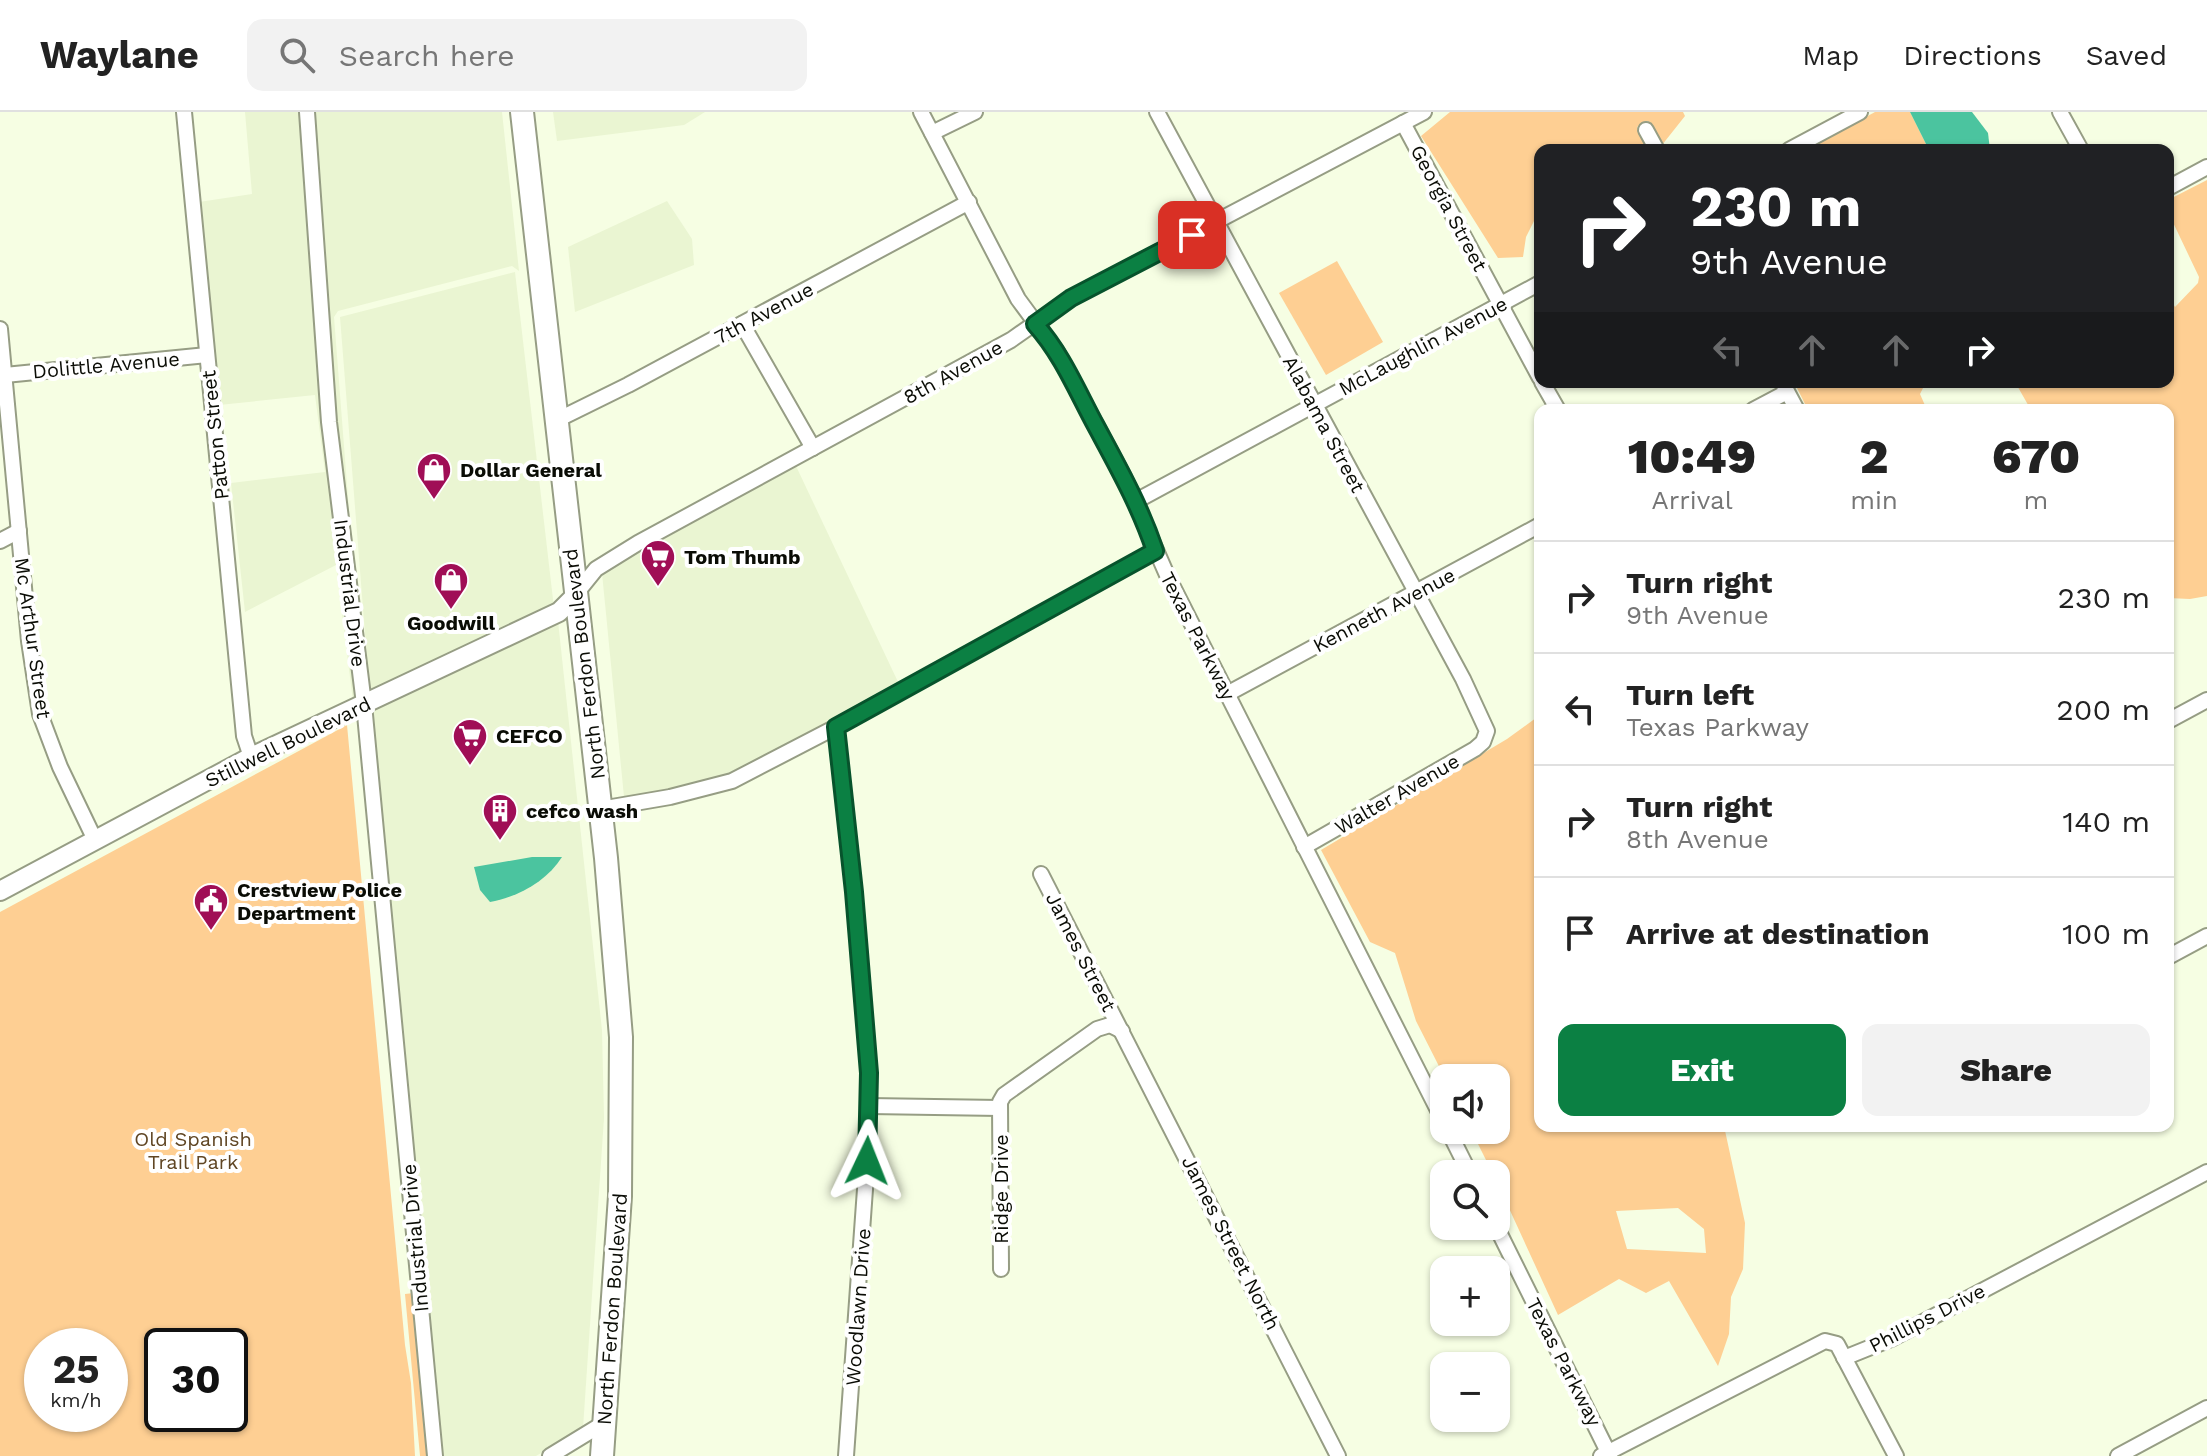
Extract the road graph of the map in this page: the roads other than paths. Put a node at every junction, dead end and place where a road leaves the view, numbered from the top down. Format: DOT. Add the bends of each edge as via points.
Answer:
graph roads {
  1 [pos="184,112"];
  2 [pos="307,112"];
  3 [pos="522,112"];
  4 [pos="921,112"];
  5 [pos="975,112"];
  6 [pos="1157,112"];
  7 [pos="1388,112"];
  8 [pos="1424,112"];
  9 [pos="1860,112"];
  10 [pos="2060,112"];
  11 [pos="1400,125"];
  12 [pos="1646,130"];
  13 [pos="932,133"];
  14 [pos="1654,144"];
  15 [pos="1800,144"];
  16 [pos="2078,144"];
  17 [pos="2207,167"];
  18 [pos="2174,185"];
  19 [pos="969,202"];
  20 [pos="1216,223"];
  21 [pos="1534,286"];
  22 [pos="1500,305"];
  23 [pos="742,324"];
  24 [pos="1035,324"];
  25 [pos="0,329"];
  26 [pos="207,355"];
  27 [pos="1534,367"];
  28 [pos="5,375"];
  29 [pos="1784,388"];
  30 [pos="1314,404"];
  31 [pos="1761,404"];
  32 [pos="557,420"];
  33 [pos="813,448"];
  34 [pos="1136,501"];
  35 [pos="1534,528"];
  36 [pos="19,531"];
  37 [pos="0,541"];
  38 [pos="1155,551"];
  39 [pos="1415,593"];
  40 [pos="575,596"];
  41 [pos="1227,694"];
  42 [pos="2207,700"];
  43 [pos="364,704"];
  44 [pos="2174,718"];
  45 [pos="836,727"];
  46 [pos="1486,737"];
  47 [pos="251,757"];
  48 [pos="600,809"];
  49 [pos="95,840"];
  50 [pos="1304,847"];
  51 [pos="1041,874"];
  52 [pos="0,891"];
  53 [pos="2207,936"];
  54 [pos="2174,954"];
  55 [pos="1122,1031"];
  56 [pos="1430,1094"];
  57 [pos="869,1106"];
  58 [pos="1000,1108"];
  59 [pos="2207,1172"];
  60 [pos="1503,1240"];
  61 [pos="1001,1269"];
  62 [pos="1844,1358"];
  63 [pos="2207,1408"];
  64 [pos="604,1423"];
  65 [pos="1607,1455"];
  66 [pos="435,1456"];
  67 [pos="550,1456"];
  68 [pos="602,1456"];
  69 [pos="846,1456"];
  70 [pos="1338,1456"];
  71 [pos="1896,1456"];
  72 [pos="2118,1456"];
  1 -- 26 [label="street, Patton Street"];
  2 -- 43 [label="street, Industrial Drive" via="329,422"];
  3 -- 32 [label="main road, North Ferdon Boulevard"];
  4 -- 13 [label="street, Texas Parkway"];
  5 -- 13 [label="street"];
  6 -- 20 [label="street, Alabama Street"];
  7 -- 11 [label="street, Georgia Street"];
  8 -- 11 [label="street, 8th Avenue"];
  9 -- 15 [label="street"];
  10 -- 16 [label="street"];
  11 -- 20 [label="street, 8th Avenue"];
  11 -- 22 [label="street, Georgia Street"];
  12 -- 14 [label="street"];
  13 -- 19 [label="street, Texas Parkway"];
  17 -- 18 [label="street"];
  19 -- 23 [label="street, 7th Avenue"];
  19 -- 24 [label="street, Texas Parkway"];
  20 -- 24 [label="street, 8th Avenue" via="1071,298"];
  20 -- 30 [label="street, Alabama Street"];
  21 -- 22 [label="street, McLaughlin Avenue"];
  22 -- 27 [label="street, Georgia Street"];
  22 -- 30 [label="street, McLaughlin Avenue"];
  23 -- 32 [label="street, 7th Avenue"];
  23 -- 33 [label="street"];
  24 -- 33 [label="street, 8th Avenue"];
  24 -- 34 [label="street, Texas Parkway" via="1057,352"];
  25 -- 28 [label="street, Mc Arthur Street"];
  26 -- 28 [label="street, Dolittle Avenue"];
  26 -- 47 [label="street, Patton Street" via="244,736"];
  28 -- 36 [label="street, Mc Arthur Street"];
  29 -- 31 [label="street"];
  30 -- 34 [label="street, McLaughlin Avenue"];
  30 -- 39 [label="street, Alabama Street"];
  32 -- 40 [label="main road, North Ferdon Boulevard"];
  33 -- 40 [label="street, 8th Avenue" via="596,569"];
  34 -- 38 [label="street, Texas Parkway"];
  35 -- 39 [label="street, Kenneth Avenue"];
  36 -- 37 [label="street"];
  36 -- 49 [label="street, Mc Arthur Street" via="40,714"];
  38 -- 41 [label="street, Texas Parkway"];
  38 -- 45 [label="street"];
  39 -- 41 [label="street, Kenneth Avenue"];
  39 -- 46 [label="street, Alabama Street" via="1477,708"];
  40 -- 43 [label="street, Stillwell Boulevard" via="559,612"];
  40 -- 48 [label="main road, North Ferdon Boulevard"];
  41 -- 50 [label="street, Texas Parkway"];
  42 -- 44 [label="street"];
  43 -- 47 [label="street, Stillwell Boulevard"];
  43 -- 66 [label="street, Industrial Drive"];
  45 -- 48 [label="street" via="718,787"];
  45 -- 57 [label="street, Woodlawn Drive"];
  46 -- 50 [label="street, Walter Avenue" via="1475,749"];
  47 -- 49 [label="street, Stillwell Boulevard"];
  48 -- 64 [label="main road, North Ferdon Boulevard" via="619,997 621,1099 620,1196"];
  49 -- 52 [label="street, Stillwell Boulevard"];
  50 -- 56 [label="street, Texas Parkway"];
  51 -- 55 [label="street, James Street"];
  53 -- 54 [label="street"];
  55 -- 58 [label="street" via="1110,1025 1097,1029 1004,1095"];
  55 -- 70 [label="street, James Street North"];
  57 -- 58 [label="street"];
  57 -- 69 [label="street, Woodlawn Drive"];
  58 -- 61 [label="street, Ridge Drive"];
  59 -- 62 [label="street, Phillips Drive" via="1891,1339"];
  60 -- 65 [label="street, Texas Parkway"];
  62 -- 65 [label="street, Phillips Drive" via="1837,1344 1814,1344"];
  62 -- 71 [label="street"];
  63 -- 72 [label="street"];
  64 -- 67 [label="street"];
  64 -- 68 [label="main road, North Ferdon Boulevard"];
}
